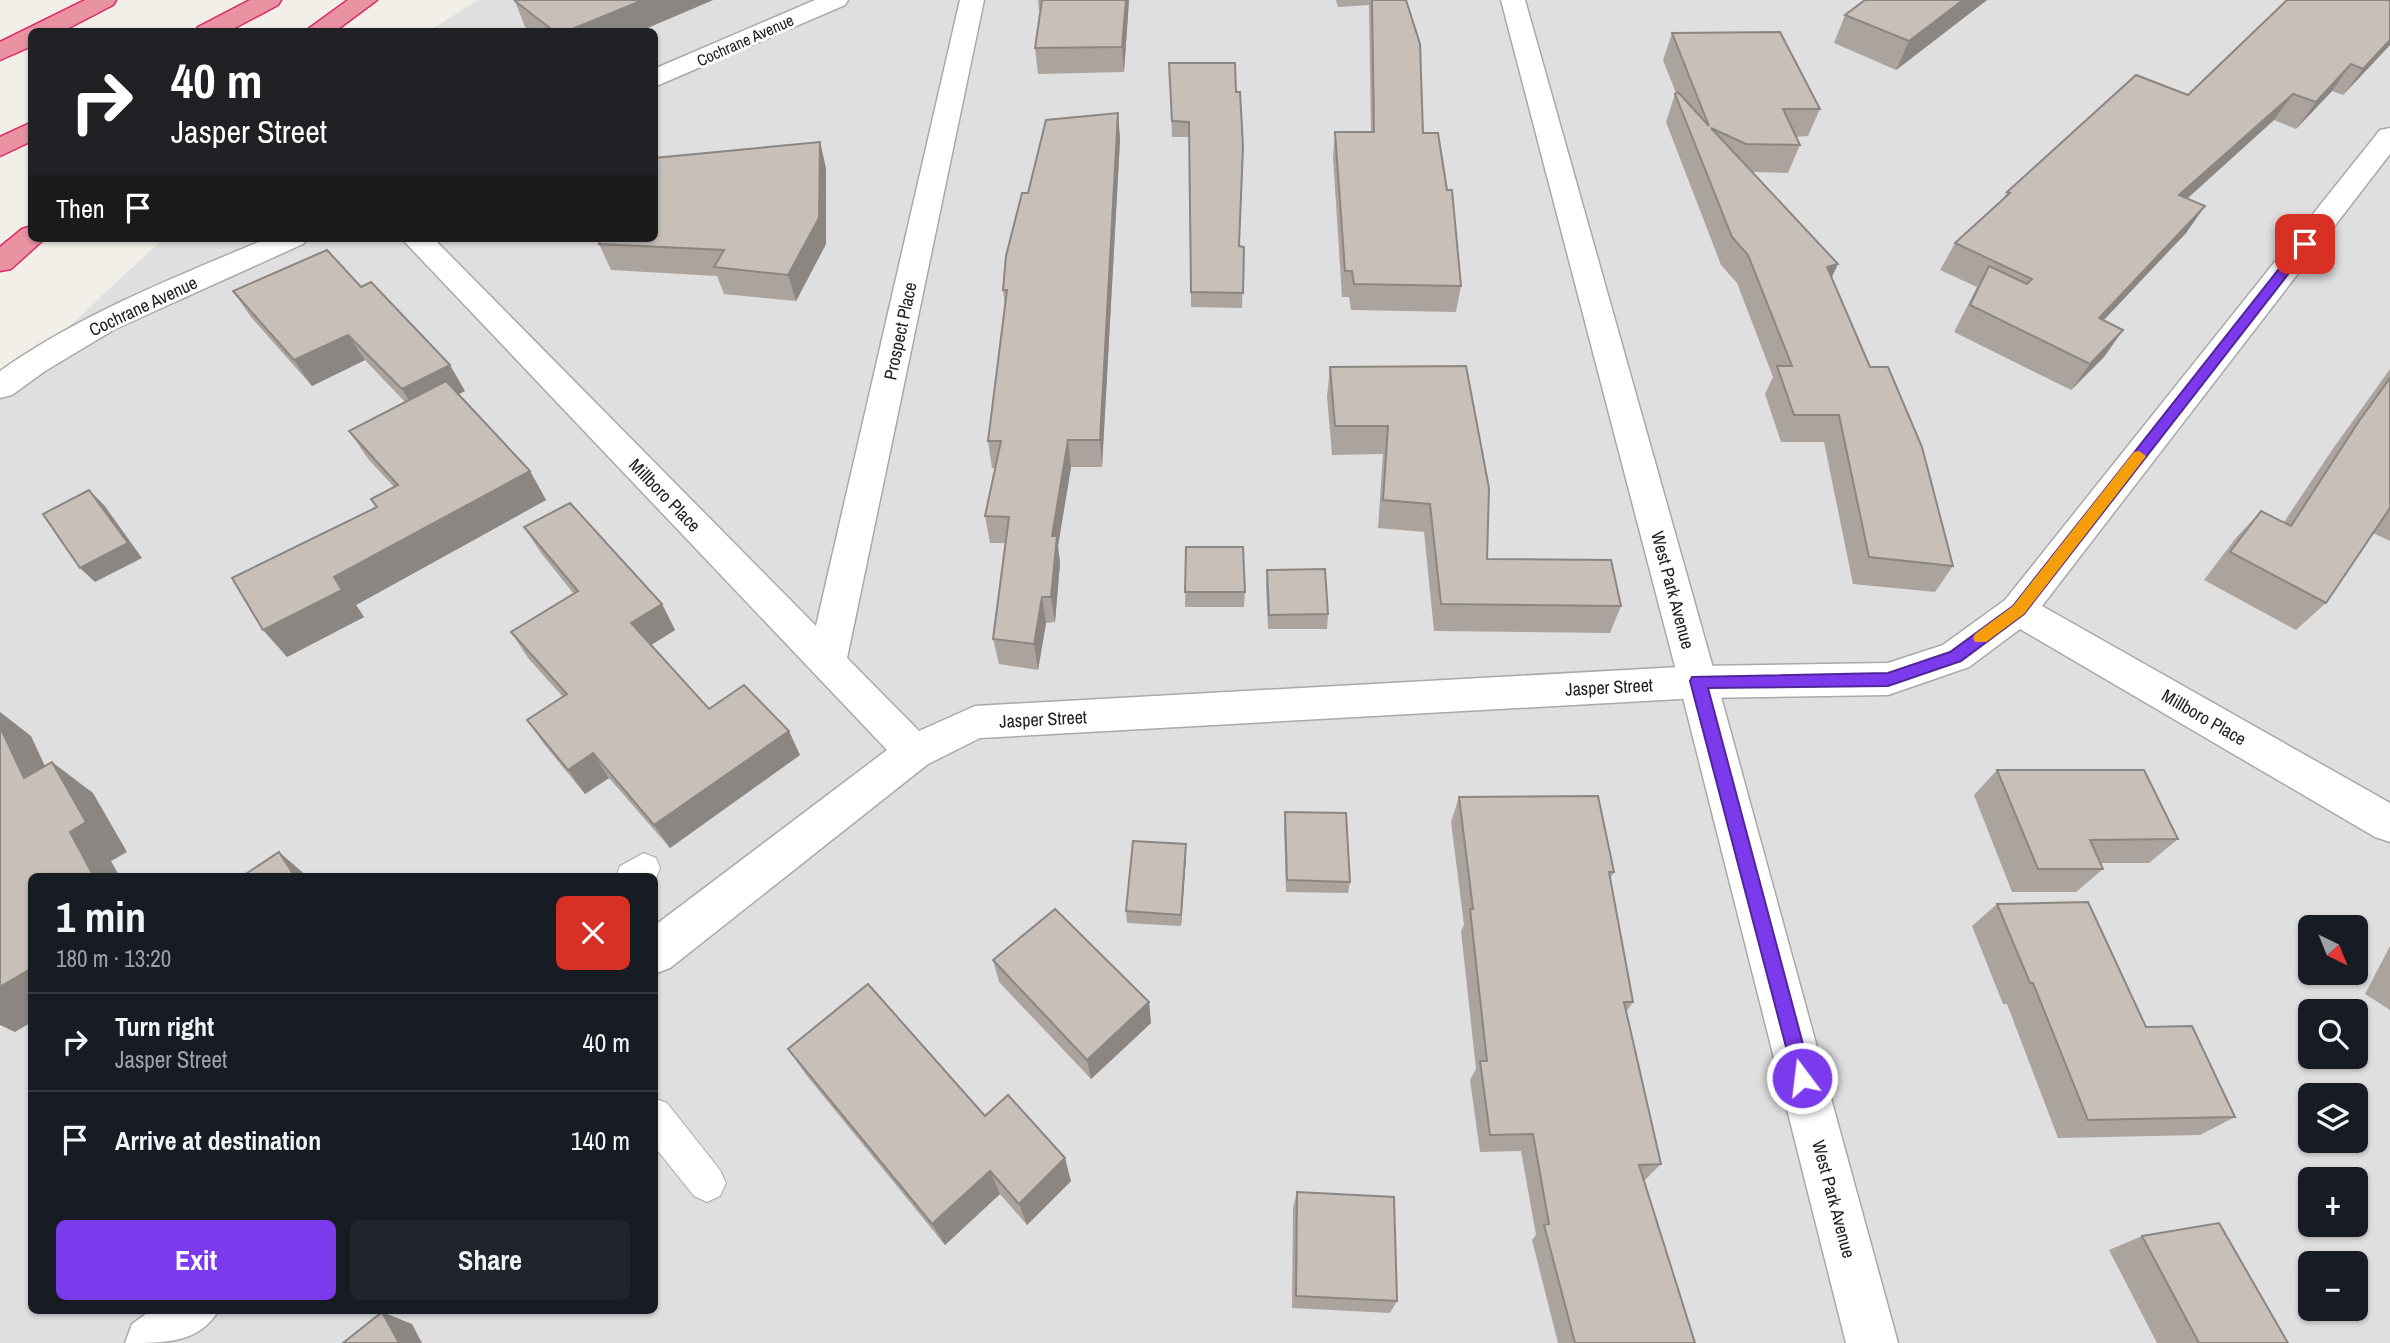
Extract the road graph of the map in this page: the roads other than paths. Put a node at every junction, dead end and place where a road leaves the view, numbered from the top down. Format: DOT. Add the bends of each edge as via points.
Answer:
graph roads {
  1 [pos="104,0"];
  2 [pos="269,0"];
  3 [pos="365,0"];
  4 [pos="836,0"];
  5 [pos="972,0"];
  6 [pos="1513,0"];
  7 [pos="49,28"];
  8 [pos="215,28"];
  9 [pos="322,28"];
  10 [pos="28,38"];
  11 [pos="0,52"];
  12 [pos="658,77"];
  13 [pos="28,132"];
  14 [pos="2390,136"];
  15 [pos="0,148"];
  16 [pos="28,238"];
  17 [pos="284,242"];
  18 [pos="420,242"];
  19 [pos="0,262"];
  20 [pos="0,387"];
  21 [pos="2018,610"];
  22 [pos="827,662"];
  23 [pos="1698,681"];
  24 [pos="914,752"];
  25 [pos="2390,824"];
  26 [pos="658,950"];
  27 [pos="658,1121"];
  28 [pos="707,1183"];
  29 [pos="188,1314"];
  30 [pos="151,1343"];
  31 [pos="1872,1343"];
  1 -- 7 [label="highway"];
  2 -- 8 [label="highway"];
  3 -- 9 [label="highway"];
  4 -- 12 [label="street, Cochrane Avenue"];
  5 -- 22 [label="street, Prospect Place"];
  6 -- 23 [label="street, West Park Avenue"];
  10 -- 11 [label="highway"];
  13 -- 15 [label="highway"];
  14 -- 21 [label="street, Jasper Street"];
  16 -- 19 [label="highway"];
  17 -- 20 [label="street, Cochrane Avenue" via="106,321"];
  18 -- 22 [label="street, Millboro Place"];
  21 -- 23 [label="street, Jasper Street" via="1956,656 1888,680"];
  21 -- 25 [label="street, Millboro Place"];
  22 -- 24 [label="street, Millboro Place"];
  23 -- 24 [label="street, Jasper Street" via="975,722"];
  23 -- 31 [label="street, West Park Avenue"];
  24 -- 26 [label="street, Jasper Street"];
  27 -- 28 [label="lane"];
  29 -- 30 [label="street"];
}
